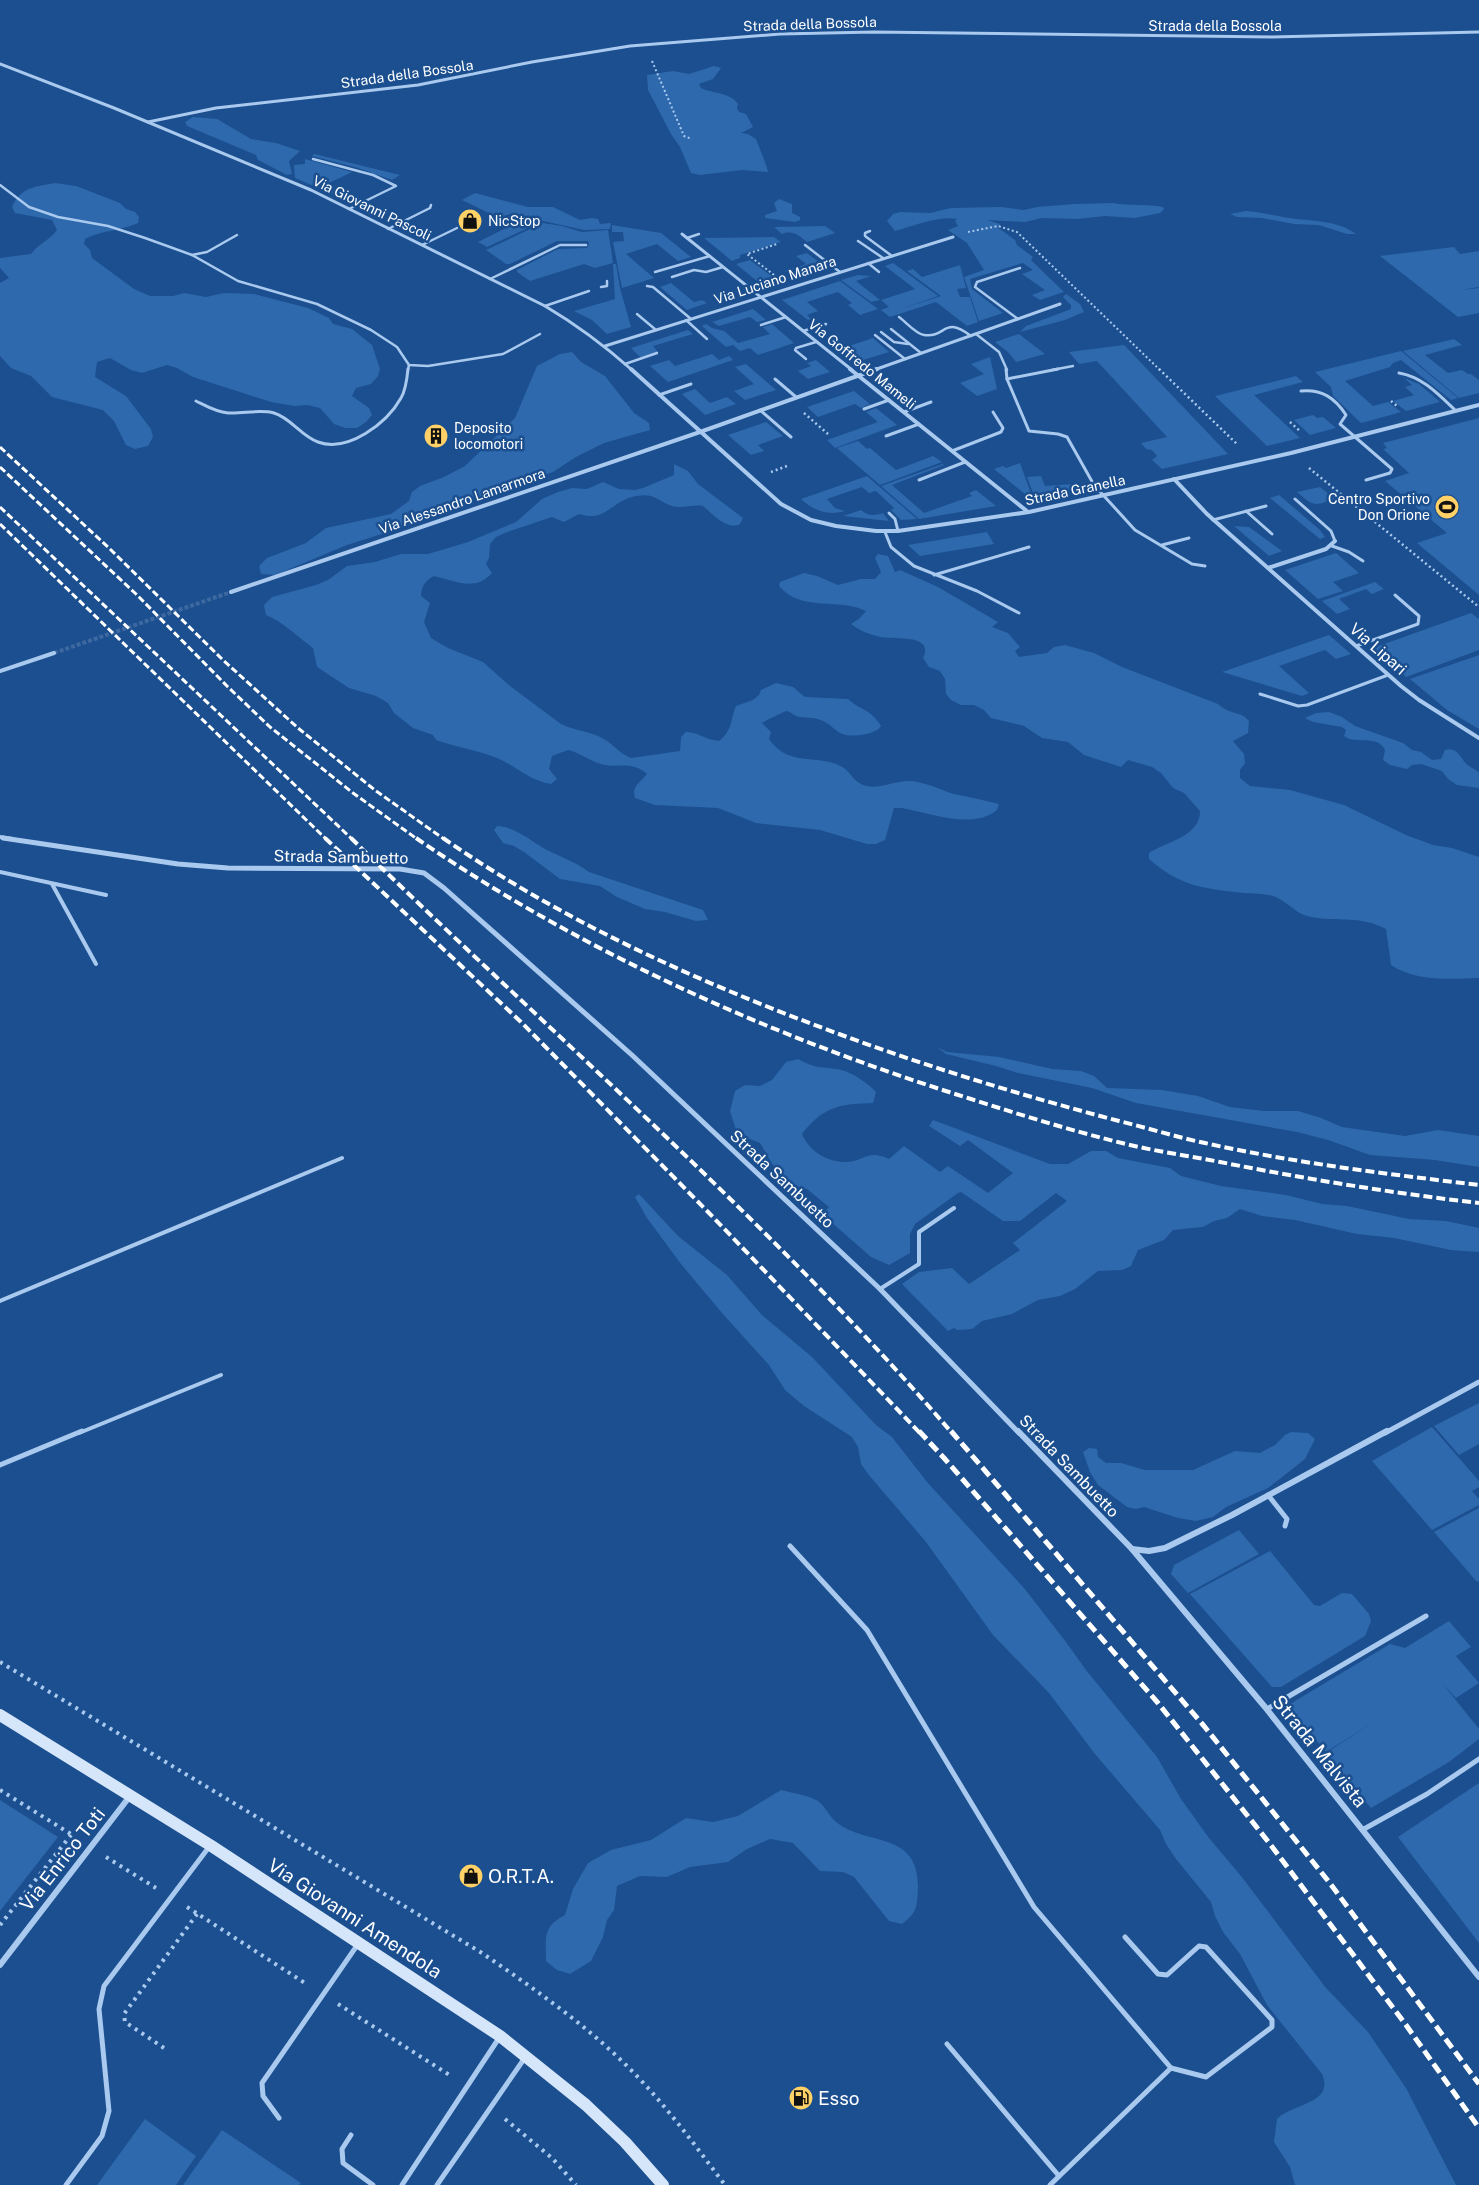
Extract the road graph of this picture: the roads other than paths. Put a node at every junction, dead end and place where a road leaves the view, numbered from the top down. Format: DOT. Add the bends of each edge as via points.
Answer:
graph roads {
  1 [pos="1479,32"];
  2 [pos="0,64"];
  3 [pos="148,122"];
  4 [pos="313,159"];
  5 [pos="0,185"];
  6 [pos="431,205"];
  7 [pos="349,210"];
  8 [pos="457,228"];
  9 [pos="388,229"];
  10 [pos="870,231"];
  11 [pos="682,234"];
  12 [pos="699,234"];
  13 [pos="237,235"];
  14 [pos="953,237"];
  15 [pos="687,238"];
  16 [pos="858,241"];
  17 [pos="422,245"];
  18 [pos="586,245"];
  19 [pos="805,245"];
  20 [pos="192,255"];
  21 [pos="710,256"];
  22 [pos="892,256"];
  23 [pos="883,258"];
  24 [pos="868,263"];
  25 [pos="724,267"];
  26 [pos="1020,268"];
  27 [pos="655,272"];
  28 [pos="840,272"];
  29 [pos="879,272"];
  30 [pos="672,277"];
  31 [pos="490,279"];
  32 [pos="607,281"];
  33 [pos="648,286"];
  34 [pos="601,287"];
  35 [pos="589,291"];
  36 [pos="760,297"];
  37 [pos="1060,304"];
  38 [pos="545,306"];
  39 [pos="637,314"];
  40 [pos="786,317"];
  41 [pos="899,317"];
  42 [pos="1018,319"];
  43 [pos="688,320"];
  44 [pos="826,324"];
  45 [pos="761,325"];
  46 [pos="891,329"];
  47 [pos="656,330"];
  48 [pos="803,331"];
  49 [pos="881,332"];
  50 [pos="540,334"];
  51 [pos="875,334"];
  52 [pos="973,335"];
  53 [pos="707,339"];
  54 [pos="816,342"];
  55 [pos="909,344"];
  56 [pos="605,346"];
  57 [pos="657,353"];
  58 [pos="921,353"];
  59 [pos="806,359"];
  60 [pos="905,359"];
  61 [pos="625,364"];
  62 [pos="409,365"];
  63 [pos="1073,366"];
  64 [pos="1399,373"];
  65 [pos="858,376"];
  66 [pos="775,379"];
  67 [pos="1007,379"];
  68 [pos="691,384"];
  69 [pos="1300,391"];
  70 [pos="659,395"];
  71 [pos="796,397"];
  72 [pos="196,400"];
  73 [pos="889,400"];
  74 [pos="931,402"];
  75 [pos="1479,405"];
  76 [pos="864,409"];
  77 [pos="760,410"];
  78 [pos="1456,411"];
  79 [pos="904,412"];
  80 [pos="993,412"];
  81 [pos="919,424"];
  82 [pos="700,432"];
  83 [pos="886,436"];
  84 [pos="1355,436"];
  85 [pos="791,437"];
  86 [pos="952,451"];
  87 [pos="966,462"];
  88 [pos="1174,479"];
  89 [pos="920,480"];
  90 [pos="1366,480"];
  91 [pos="1104,496"];
  92 [pos="1295,499"];
  93 [pos="1266,506"];
  94 [pos="1246,511"];
  95 [pos="1029,512"];
  96 [pos="889,513"];
  97 [pos="1214,520"];
  98 [pos="898,531"];
  99 [pos="885,532"];
  100 [pos="1272,534"];
  101 [pos="1188,538"];
  102 [pos="1333,543"];
  103 [pos="1162,545"];
  104 [pos="1029,547"];
  105 [pos="1363,561"];
  106 [pos="1205,566"];
  107 [pos="1268,568"];
  108 [pos="934,575"];
  109 [pos="231,592"];
  110 [pos="1395,595"];
  111 [pos="1019,613"];
  112 [pos="1356,646"];
  113 [pos="54,653"];
  114 [pos="0,671"];
  115 [pos="1388,675"];
  116 [pos="1260,694"];
  117 [pos="1479,738"];
  118 [pos="0,837"];
  119 [pos="0,872"];
  120 [pos="52,884"];
  121 [pos="106,896"];
  122 [pos="96,964"];
  123 [pos="342,1158"];
  124 [pos="954,1208"];
  125 [pos="880,1289"];
  126 [pos="0,1301"];
  127 [pos="221,1375"];
  128 [pos="1479,1382"];
  129 [pos="0,1465"];
  130 [pos="1268,1495"];
  131 [pos="1285,1526"];
  132 [pos="790,1546"];
  133 [pos="1132,1549"];
  134 [pos="1426,1616"];
  135 [pos="1267,1708"];
  136 [pos="1,1718"];
  137 [pos="1479,1759"];
  138 [pos="130,1796"];
  139 [pos="1364,1829"];
  140 [pos="210,1845"];
  141 [pos="1125,1937"];
  142 [pos="359,1942"];
  143 [pos="0,1965"];
  144 [pos="1479,1977"];
  145 [pos="500,2036"];
  146 [pos="947,2044"];
  147 [pos="526,2055"];
  148 [pos="1171,2068"];
  149 [pos="279,2118"];
  150 [pos="351,2135"];
  151 [pos="1059,2176"];
  152 [pos="66,2185"];
  153 [pos="373,2185"];
  154 [pos="402,2185"];
  155 [pos="436,2185"];
  156 [pos="663,2185"];
  157 [pos="1050,2185"];
  1 -- 3 [label="street, Strada della Bossola" via="1272,37 874,32 780,34 645,44 418,85 216,108"];
  2 -- 3 [label="street, Via Giovanni Pascoli"];
  3 -- 7 [label="street, Via Giovanni Pascoli" via="310,190"];
  4 -- 7 [label="lane" via="373,175 396,186"];
  5 -- 20 [label="lane" via="29,207 58,217 108,226"];
  6 -- 9 [label="lane"];
  7 -- 9 [label="street, Via Giovanni Pascoli"];
  8 -- 17 [label="lane"];
  9 -- 17 [label="street, Via Giovanni Pascoli"];
  10 -- 22 [label="lane" via="865,236"];
  11 -- 15 [label="street, Via Goffredo Mameli"];
  12 -- 15 [label="lane"];
  13 -- 20 [label="lane" via="207,252"];
  14 -- 22 [label="street, Via Luciano Manara"];
  15 -- 21 [label="street, Via Goffredo Mameli"];
  16 -- 23 [label="lane"];
  17 -- 31 [label="street, Via Giovanni Pascoli"];
  18 -- 31 [label="lane" via="560,245 548,249"];
  19 -- 28 [label="lane"];
  20 -- 62 [label="lane" via="238,281 317,304 370,330 397,347"];
  21 -- 25 [label="street, Via Goffredo Mameli"];
  21 -- 27 [label="lane"];
  22 -- 23 [label="street, Via Luciano Manara"];
  23 -- 24 [label="street, Via Luciano Manara"];
  24 -- 28 [label="street, Via Luciano Manara"];
  24 -- 29 [label="lane"];
  25 -- 30 [label="lane" via="706,272 694,270"];
  25 -- 36 [label="street, Via Goffredo Mameli"];
  26 -- 42 [label="lane" via="976,282 975,287"];
  28 -- 36 [label="street, Via Luciano Manara"];
  31 -- 38 [label="street, Via Giovanni Pascoli"];
  32 -- 34 [label="lane" via="607,286"];
  33 -- 43 [label="lane"];
  35 -- 38 [label="lane"];
  36 -- 40 [label="street, Via Goffredo Mameli"];
  36 -- 43 [label="street, Via Luciano Manara"];
  37 -- 42 [label="street, Via Alessandro Lamarmora"];
  38 -- 56 [label="street, Via Giovanni Pascoli"];
  39 -- 47 [label="lane"];
  40 -- 45 [label="lane"];
  40 -- 48 [label="street, Via Goffredo Mameli"];
  41 -- 52 [label="lane" via="922,335 928,336 954,326"];
  42 -- 52 [label="street, Via Alessandro Lamarmora"];
  43 -- 47 [label="street, Via Luciano Manara"];
  43 -- 53 [label="lane"];
  44 -- 48 [label="lane"];
  46 -- 55 [label="lane"];
  47 -- 56 [label="street, Via Luciano Manara"];
  48 -- 54 [label="street, Via Goffredo Mameli"];
  49 -- 55 [label="lane" via="894,342"];
  50 -- 62 [label="lane" via="503,354 428,366"];
  51 -- 60 [label="lane"];
  52 -- 58 [label="street, Via Alessandro Lamarmora"];
  52 -- 67 [label="lane" via="1003,356"];
  54 -- 59 [label="lane" via="796,348"];
  54 -- 65 [label="street, Via Goffredo Mameli"];
  55 -- 58 [label="lane"];
  56 -- 61 [label="street, Via Giovanni Pascoli"];
  57 -- 61 [label="lane"];
  58 -- 60 [label="street, Via Alessandro Lamarmora"];
  60 -- 65 [label="street, Via Alessandro Lamarmora"];
  61 -- 70 [label="street, Via Giovanni Pascoli"];
  62 -- 72 [label="lane" via="400,398 391,411 376,426 338,445 314,440 273,413 228,413"];
  63 -- 67 [label="lane"];
  64 -- 78 [label="lane" via="1417,378"];
  65 -- 71 [label="street, Via Alessandro Lamarmora"];
  65 -- 73 [label="street, Via Goffredo Mameli"];
  66 -- 71 [label="lane"];
  67 -- 91 [label="lane" via="1029,431 1036,434 1060,432 1067,437 1094,485"];
  68 -- 70 [label="lane"];
  69 -- 84 [label="lane" via="1318,390 1326,394 1346,415 1340,424"];
  70 -- 82 [label="street, Via Giovanni Pascoli"];
  71 -- 77 [label="street, Via Alessandro Lamarmora"];
  73 -- 76 [label="lane"];
  73 -- 79 [label="street, Via Goffredo Mameli"];
  74 -- 79 [label="lane"];
  75 -- 78 [label="street, Strada Granella"];
  77 -- 82 [label="street, Via Alessandro Lamarmora"];
  77 -- 85 [label="lane"];
  78 -- 84 [label="street, Strada Granella"];
  79 -- 81 [label="street, Via Goffredo Mameli"];
  80 -- 86 [label="lane" via="1003,428 1000,432"];
  81 -- 83 [label="lane"];
  81 -- 86 [label="street, Via Goffredo Mameli"];
  82 -- 99 [label="street, Strada Granella" via="781,504 802,516 851,528"];
  82 -- 109 [label="street, Via Alessandro Lamarmora"];
  84 -- 88 [label="street, Strada Granella"];
  84 -- 90 [label="lane" via="1392,469 1390,473"];
  86 -- 87 [label="street, Via Goffredo Mameli"];
  87 -- 89 [label="lane"];
  87 -- 95 [label="street, Via Goffredo Mameli"];
  88 -- 91 [label="street, Strada Granella"];
  88 -- 97 [label="street, Via Lipari"];
  91 -- 95 [label="street, Strada Granella"];
  91 -- 103 [label="lane" via="1135,530"];
  92 -- 102 [label="lane" via="1331,531"];
  93 -- 94 [label="lane"];
  94 -- 97 [label="lane"];
  94 -- 100 [label="lane"];
  95 -- 98 [label="street, Strada Granella"];
  96 -- 98 [label="lane"];
  97 -- 107 [label="street, Via Lipari"];
  98 -- 99 [label="street, Strada Granella"];
  99 -- 108 [label="lane" via="891,547 901,558"];
  101 -- 103 [label="lane"];
  102 -- 105 [label="lane"];
  102 -- 107 [label="street" via="1312,554"];
  103 -- 106 [label="lane" via="1192,564"];
  104 -- 108 [label="lane"];
  107 -- 112 [label="street, Via Lipari"];
  108 -- 111 [label="lane" via="977,591"];
  110 -- 112 [label="lane" via="1419,616 1418,624"];
  112 -- 115 [label="street, Via Lipari"];
  113 -- 114 [label="street"];
  115 -- 116 [label="lane" via="1307,705 1298,706"];
  115 -- 117 [label="street, Via Lipari" via="1419,700"];
  118 -- 125 [label="street, Strada Sambuetto" via="178,864 228,868 400,868 424,873 633,1056"];
  119 -- 120 [label="lane"];
  120 -- 121 [label="lane"];
  120 -- 122 [label="lane"];
  123 -- 126 [label="lane"];
  124 -- 125 [label="lane" via="919,1232 919,1264"];
  125 -- 133 [label="street, Strada Sambuetto"];
  127 -- 129 [label="lane"];
  128 -- 130 [label="street"];
  130 -- 131 [label="lane" via="1287,1519"];
  130 -- 133 [label="street" via="1165,1548 1149,1551"];
  132 -- 148 [label="lane" via="867,1630 1034,1907"];
  133 -- 135 [label="street, Strada Malvista"];
  134 -- 135 [label="lane"];
  135 -- 139 [label="street, Strada Malvista"];
  136 -- 138 [label="main road, Via Giovanni Amendola"];
  137 -- 139 [label="lane" via="1427,1794"];
  138 -- 140 [label="main road, Via Giovanni Amendola"];
  138 -- 143 [label="street, Via Enrico Toti"];
  139 -- 144 [label="street, Strada Malvista"];
  140 -- 142 [label="main road, Via Giovanni Amendola"];
  140 -- 152 [label="lane" via="104,1986 100,2009 109,2111 102,2136"];
  141 -- 148 [label="lane" via="1158,1974 1167,1975 1199,1946 1206,1947 1272,2020 1272,2027 1206,2078"];
  142 -- 145 [label="main road, Via Giovanni Amendola"];
  142 -- 149 [label="lane" via="262,2083 263,2096"];
  145 -- 147 [label="main road, Via Giovanni Amendola"];
  145 -- 154 [label="lane"];
  146 -- 151 [label="lane"];
  147 -- 155 [label="lane"];
  147 -- 156 [label="main road, Via Giovanni Amendola" via="592,2108 639,2155"];
  148 -- 151 [label="lane"];
  150 -- 153 [label="lane" via="342,2149 343,2163"];
  151 -- 157 [label="lane"];
}
